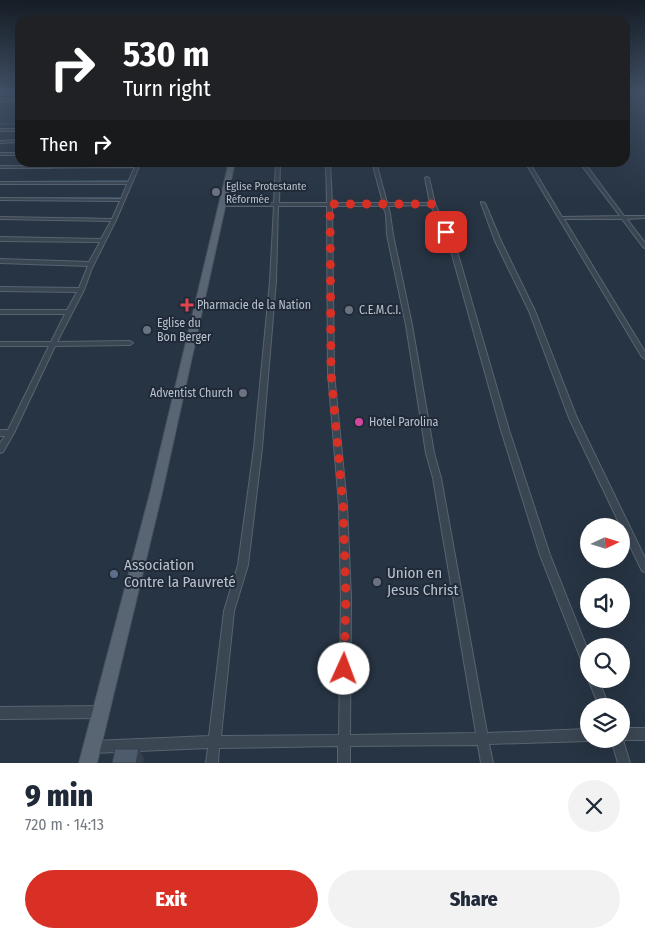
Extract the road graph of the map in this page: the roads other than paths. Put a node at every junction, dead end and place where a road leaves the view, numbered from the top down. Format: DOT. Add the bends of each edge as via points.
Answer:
graph roads {
  1 [pos="0,130"];
  2 [pos="15,130"];
  3 [pos="15,141"];
  4 [pos="0,142"];
  5 [pos="0,154"];
  6 [pos="15,154"];
  7 [pos="0,167"];
  8 [pos="15,167"];
  9 [pos="137,167"];
  10 [pos="231,167"];
  11 [pos="278,167"];
  12 [pos="328,167"];
  13 [pos="375,167"];
  14 [pos="530,167"];
  15 [pos="584,167"];
  16 [pos="427,178"];
  17 [pos="0,183"];
  18 [pos="130,183"];
  19 [pos="0,199"];
  20 [pos="123,200"];
  21 [pos="386,203"];
  22 [pos="482,203"];
  23 [pos="278,204"];
  24 [pos="330,204"];
  25 [pos="433,204"];
  26 [pos="222,205"];
  27 [pos="622,217"];
  28 [pos="645,217"];
  29 [pos="0,218"];
  30 [pos="561,218"];
  31 [pos="114,220"];
  32 [pos="0,239"];
  33 [pos="104,241"];
  34 [pos="645,246"];
  35 [pos="0,262"];
  36 [pos="91,264"];
  37 [pos="0,289"];
  38 [pos="81,290"];
  39 [pos="0,312"];
  40 [pos="70,312"];
  41 [pos="53,343"];
  42 [pos="130,343"];
  43 [pos="0,344"];
  44 [pos="645,357"];
  45 [pos="0,433"];
  46 [pos="10,433"];
  47 [pos="0,450"];
  48 [pos="645,568"];
  49 [pos="580,644"];
  50 [pos="102,712"];
  51 [pos="0,713"];
  52 [pos="630,734"];
  53 [pos="645,734"];
  54 [pos="580,735"];
  55 [pos="483,739"];
  56 [pos="342,740"];
  57 [pos="214,742"];
  58 [pos="92,747"];
  59 [pos="620,748"];
  60 [pos="88,763"];
  61 [pos="212,763"];
  62 [pos="344,763"];
  63 [pos="487,763"];
  64 [pos="624,763"];
  1 -- 2 [label="street"];
  3 -- 4 [label="street"];
  5 -- 6 [label="street"];
  7 -- 8 [label="street"];
  9 -- 18 [label="street"];
  10 -- 26 [label="main road"];
  11 -- 23 [label="street"];
  12 -- 24 [label="street"];
  13 -- 21 [label="street"];
  14 -- 30 [label="street"];
  15 -- 27 [label="street"];
  16 -- 25 [label="street"];
  17 -- 18 [label="street"];
  18 -- 20 [label="street"];
  19 -- 20 [label="street"];
  20 -- 31 [label="street"];
  21 -- 24 [label="street"];
  21 -- 25 [label="street"];
  21 -- 55 [label="street"];
  22 -- 48 [label="street" via="532,311 573,418"];
  23 -- 24 [label="street"];
  23 -- 26 [label="street"];
  23 -- 57 [label="street" via="258,448 243,565 229,611"];
  24 -- 56 [label="street" via="331,373 343,505 346,598"];
  25 -- 49 [label="street" via="454,250 505,430 545,555"];
  26 -- 50 [label="main road"];
  27 -- 28 [label="street"];
  27 -- 30 [label="street"];
  27 -- 34 [label="street"];
  29 -- 31 [label="street"];
  30 -- 44 [label="street"];
  31 -- 33 [label="street"];
  32 -- 33 [label="street"];
  33 -- 36 [label="street"];
  35 -- 36 [label="street"];
  36 -- 38 [label="street"];
  37 -- 38 [label="street"];
  38 -- 40 [label="street"];
  39 -- 40 [label="street"];
  40 -- 41 [label="street"];
  41 -- 42 [label="street"];
  41 -- 43 [label="street"];
  41 -- 46 [label="street"];
  45 -- 46 [label="street"];
  46 -- 47 [label="street"];
  50 -- 51 [label="street"];
  50 -- 58 [label="main road"];
  52 -- 53 [label="street"];
  54 -- 55 [label="street"];
  55 -- 56 [label="street"];
  55 -- 63 [label="street"];
  56 -- 57 [label="street"];
  56 -- 62 [label="street"];
  57 -- 58 [label="street"];
  57 -- 61 [label="street"];
  58 -- 60 [label="main road"];
  59 -- 64 [label="street"];
}
